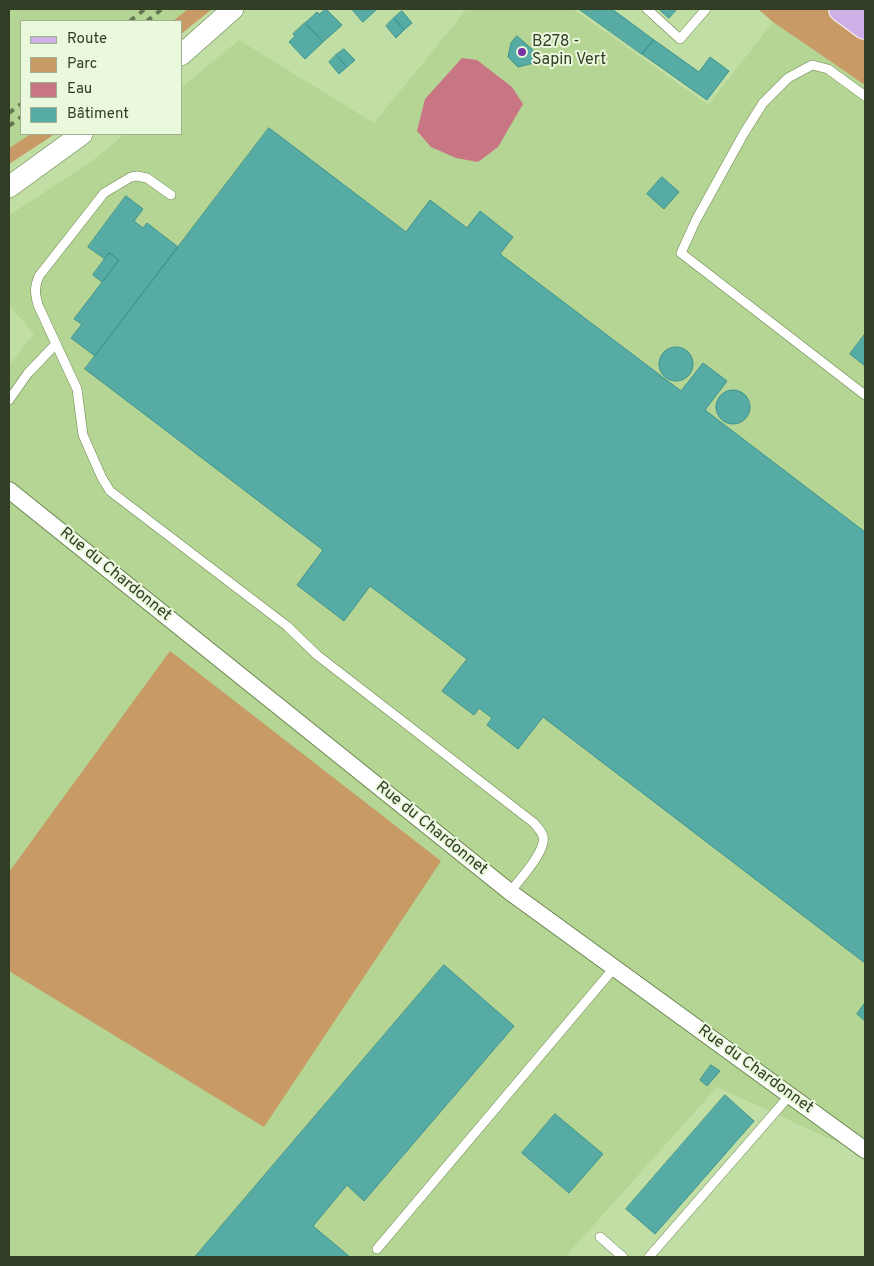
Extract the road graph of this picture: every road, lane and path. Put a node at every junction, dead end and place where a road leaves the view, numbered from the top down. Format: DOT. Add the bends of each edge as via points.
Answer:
graph roads {
  1 [pos="233,9"];
  2 [pos="647,9"];
  3 [pos="706,9"];
  4 [pos="842,9"];
  5 [pos="865,26"];
  6 [pos="182,54"];
  7 [pos="865,96"];
  8 [pos="81,135"];
  9 [pos="9,187"];
  10 [pos="170,195"];
  11 [pos="56,344"];
  12 [pos="865,395"];
  13 [pos="9,400"];
  14 [pos="10,493"];
  15 [pos="510,892"];
  16 [pos="614,968"];
  17 [pos="790,1095"];
  18 [pos="865,1150"];
  19 [pos="600,1237"];
  20 [pos="377,1249"];
  21 [pos="623,1257"];
  22 [pos="649,1257"];
  1 -- 6 [label="street"];
  2 -- 3 [label="lane" via="680,39"];
  4 -- 5 [label="main road"];
  7 -- 12 [label="lane" via="828,69 812,65 788,78 763,103 744,133 681,253"];
  8 -- 9 [label="street"];
  10 -- 11 [label="lane" via="146,178 137,176 98,198 36,284 38,306"];
  11 -- 13 [label="lane" via="28,373"];
  11 -- 15 [label="lane" via="77,389 83,435 110,491 287,626 318,655 540,829 543,844 540,852"];
  14 -- 15 [label="street, Rue du Chardonnet"];
  15 -- 16 [label="street, Rue du Chardonnet"];
  16 -- 17 [label="street, Rue du Chardonnet"];
  16 -- 20 [label="lane"];
  17 -- 18 [label="street, Rue du Chardonnet"];
  17 -- 22 [label="lane"];
  19 -- 21 [label="lane"];
}
